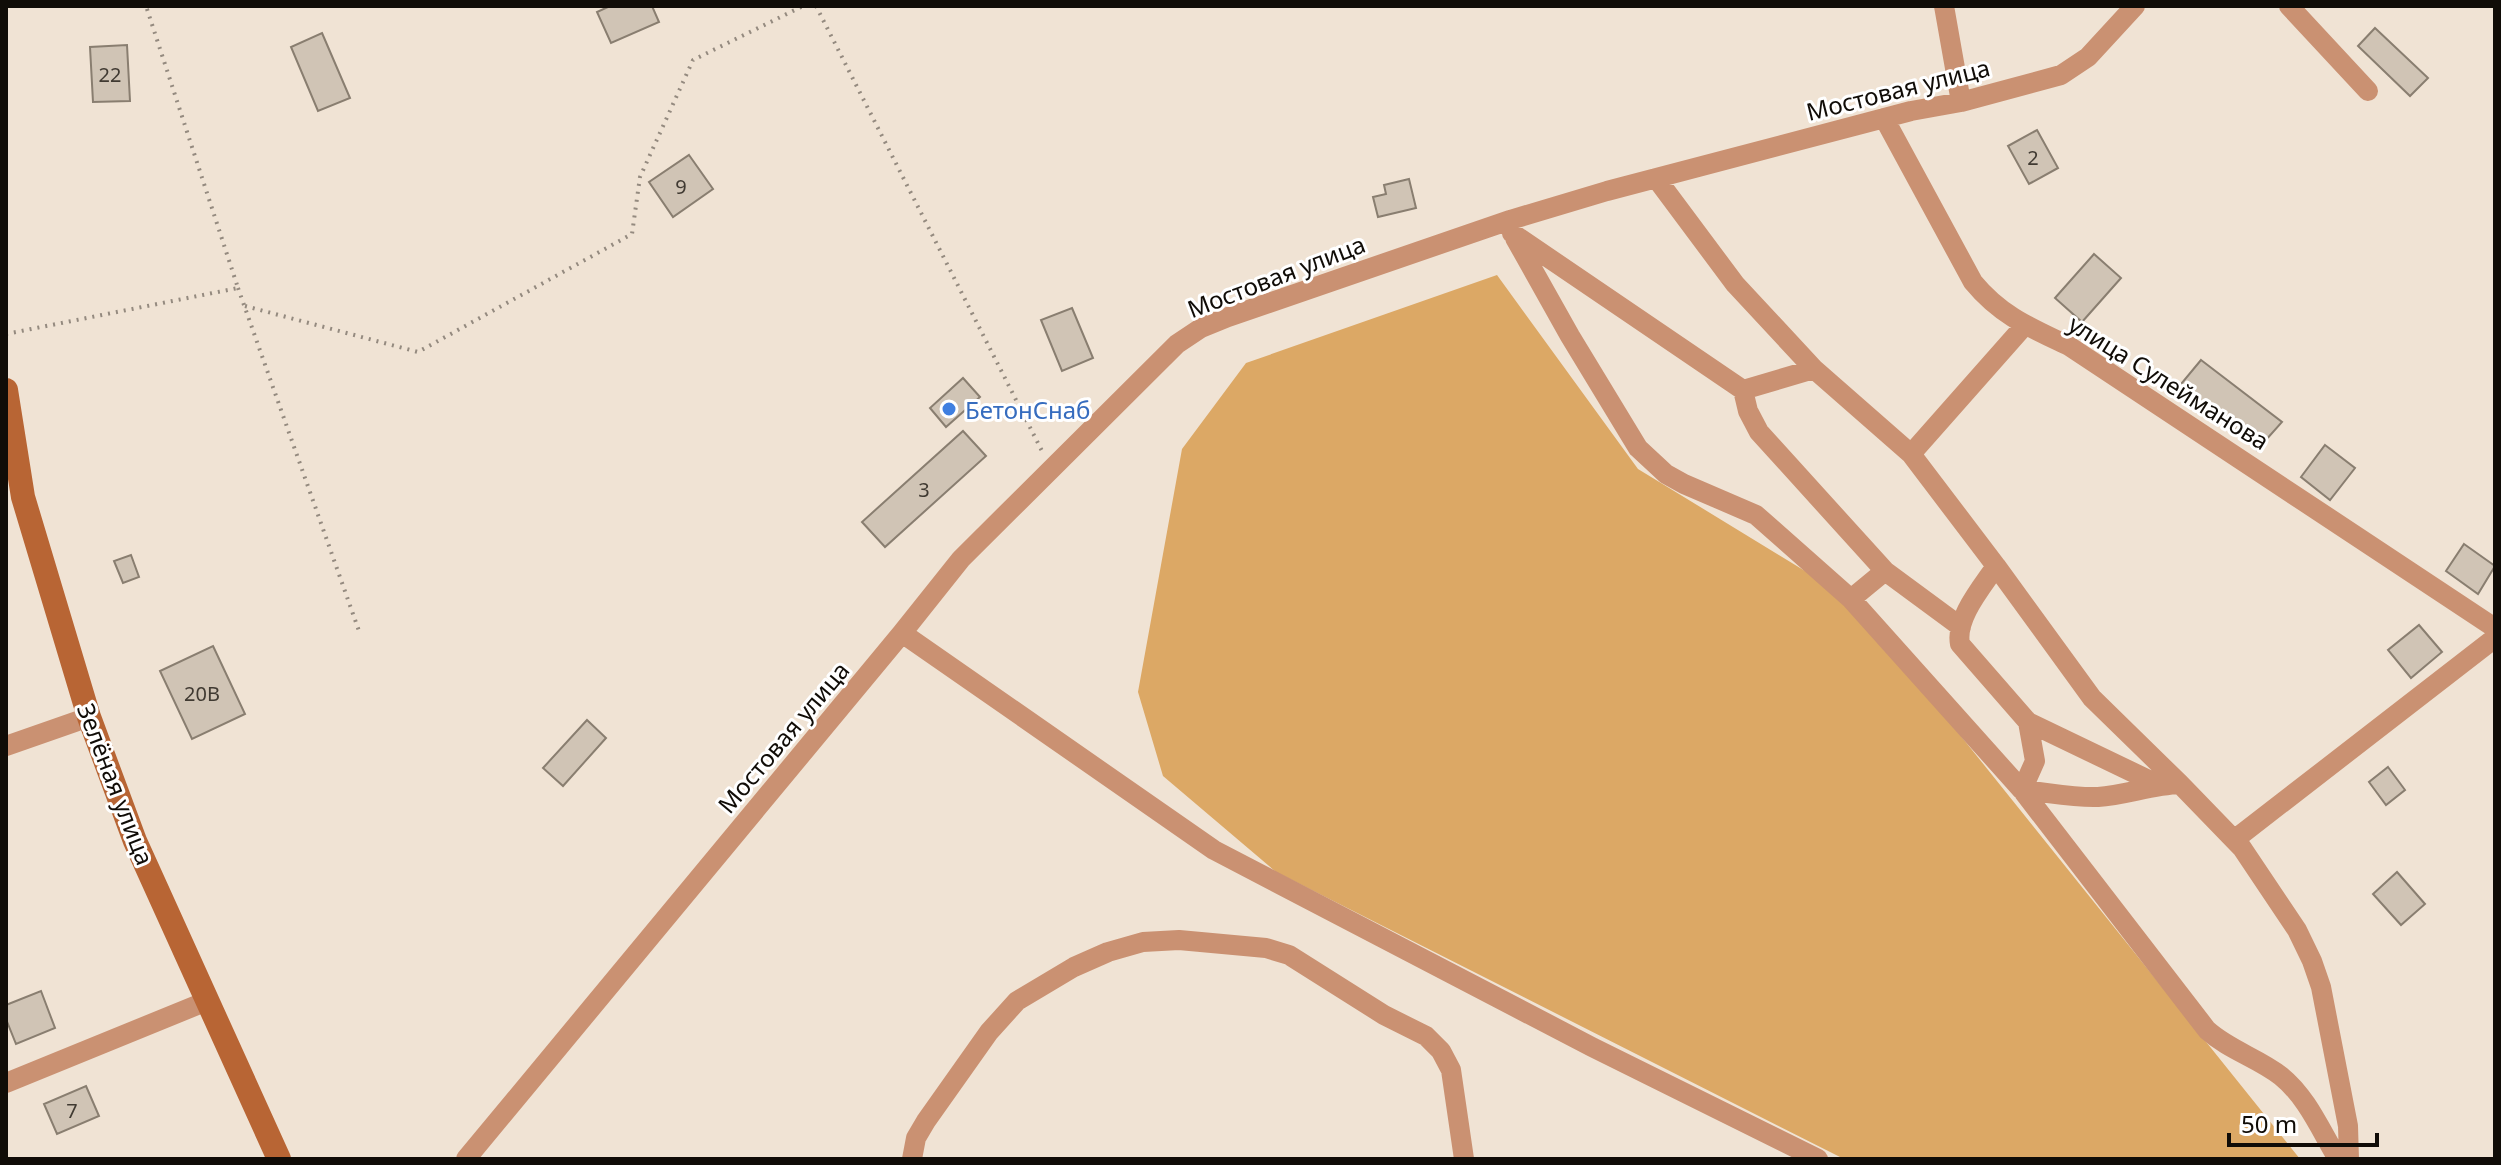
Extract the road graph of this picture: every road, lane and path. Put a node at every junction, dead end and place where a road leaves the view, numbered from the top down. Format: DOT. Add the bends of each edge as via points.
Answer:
graph roads {
  1 [pos="146,6"];
  2 [pos="803,6"];
  3 [pos="816,6"];
  4 [pos="1944,6"];
  5 [pos="2135,6"];
  6 [pos="2289,6"];
  7 [pos="2368,91"];
  8 [pos="1961,102"];
  9 [pos="1884,118"];
  10 [pos="1656,178"];
  11 [pos="1511,227"];
  12 [pos="238,288"];
  13 [pos="245,306"];
  14 [pos="2025,325"];
  15 [pos="6,334"];
  16 [pos="1814,369"];
  17 [pos="6,390"];
  18 [pos="1743,390"];
  19 [pos="10,447"];
  20 [pos="1911,454"];
  21 [pos="1051,469"];
  22 [pos="1996,566"];
  23 [pos="1885,571"];
  24 [pos="1851,599"];
  25 [pos="1961,627"];
  26 [pos="2495,628"];
  27 [pos="359,631"];
  28 [pos="902,633"];
  29 [pos="2495,638"];
  30 [pos="89,717"];
  31 [pos="2028,722"];
  32 [pos="6,746"];
  33 [pos="2157,784"];
  34 [pos="2180,784"];
  35 [pos="2022,790"];
  36 [pos="2234,840"];
  37 [pos="207,1001"];
  38 [pos="6,1083"];
  39 [pos="279,1159"];
  40 [pos="466,1159"];
  41 [pos="912,1159"];
  42 [pos="1464,1159"];
  43 [pos="1818,1159"];
  44 [pos="2338,1159"];
  45 [pos="2349,1159"];
  1 -- 12 [label="path"];
  2 -- 13 [label="path" via="693,60 640,177 632,234 418,352"];
  3 -- 21 [label="path"];
  4 -- 8 [label="street"];
  5 -- 8 [label="street, Мостовая улица" via="2073,69"];
  6 -- 7 [label="street"];
  8 -- 9 [label="street, Мостовая улица"];
  9 -- 10 [label="street, Мостовая улица"];
  9 -- 14 [label="street, улица Сулейманова" via="1973,282 1993,305"];
  10 -- 11 [label="street, Мостовая улица"];
  10 -- 16 [label="street" via="1735,284"];
  11 -- 18 [label="street"];
  11 -- 21 [label="street, Мостовая улица" via="1201,328 1177,344"];
  11 -- 24 [label="street" via="1570,336 1648,459 1684,484 1756,515"];
  12 -- 13 [label="path"];
  12 -- 15 [label="path"];
  13 -- 27 [label="path"];
  14 -- 20 [label="street"];
  14 -- 26 [label="street, улица Сулейманова" via="2069,346"];
  16 -- 18 [label="street"];
  16 -- 20 [label="street"];
  17 -- 19 [label="main road, Зелёная улица"];
  18 -- 23 [label="street" via="1759,432"];
  19 -- 30 [label="main road, Зелёная улица"];
  20 -- 22 [label="street"];
  21 -- 28 [label="street, Мостовая улица" via="961,559"];
  22 -- 25 [label="street"];
  22 -- 34 [label="street" via="2092,698"];
  23 -- 24 [label="street"];
  23 -- 25 [label="street"];
  24 -- 35 [label="street"];
  25 -- 31 [label="street" via="1960,644"];
  28 -- 40 [label="street, Мостовая улица"];
  28 -- 43 [label="street" via="1214,850"];
  29 -- 36 [label="street"];
  30 -- 32 [label="street"];
  30 -- 37 [label="main road, Зелёная улица" via="135,841"];
  31 -- 33 [label="street"];
  31 -- 35 [label="street" via="2035,761"];
  33 -- 34 [label="street"];
  33 -- 35 [label="street" via="2096,797"];
  34 -- 36 [label="street"];
  35 -- 44 [label="street" via="2207,1030 2292,1086"];
  36 -- 45 [label="street" via="2297,930 2312,961 2345,1113"];
  37 -- 38 [label="street"];
  37 -- 39 [label="main road, Зелёная улица"];
  41 -- 42 [label="street" via="926,1121 1017,1001 1108,952 1143,942 1179,940 1289,955 1426,1036 1451,1070"];
}
